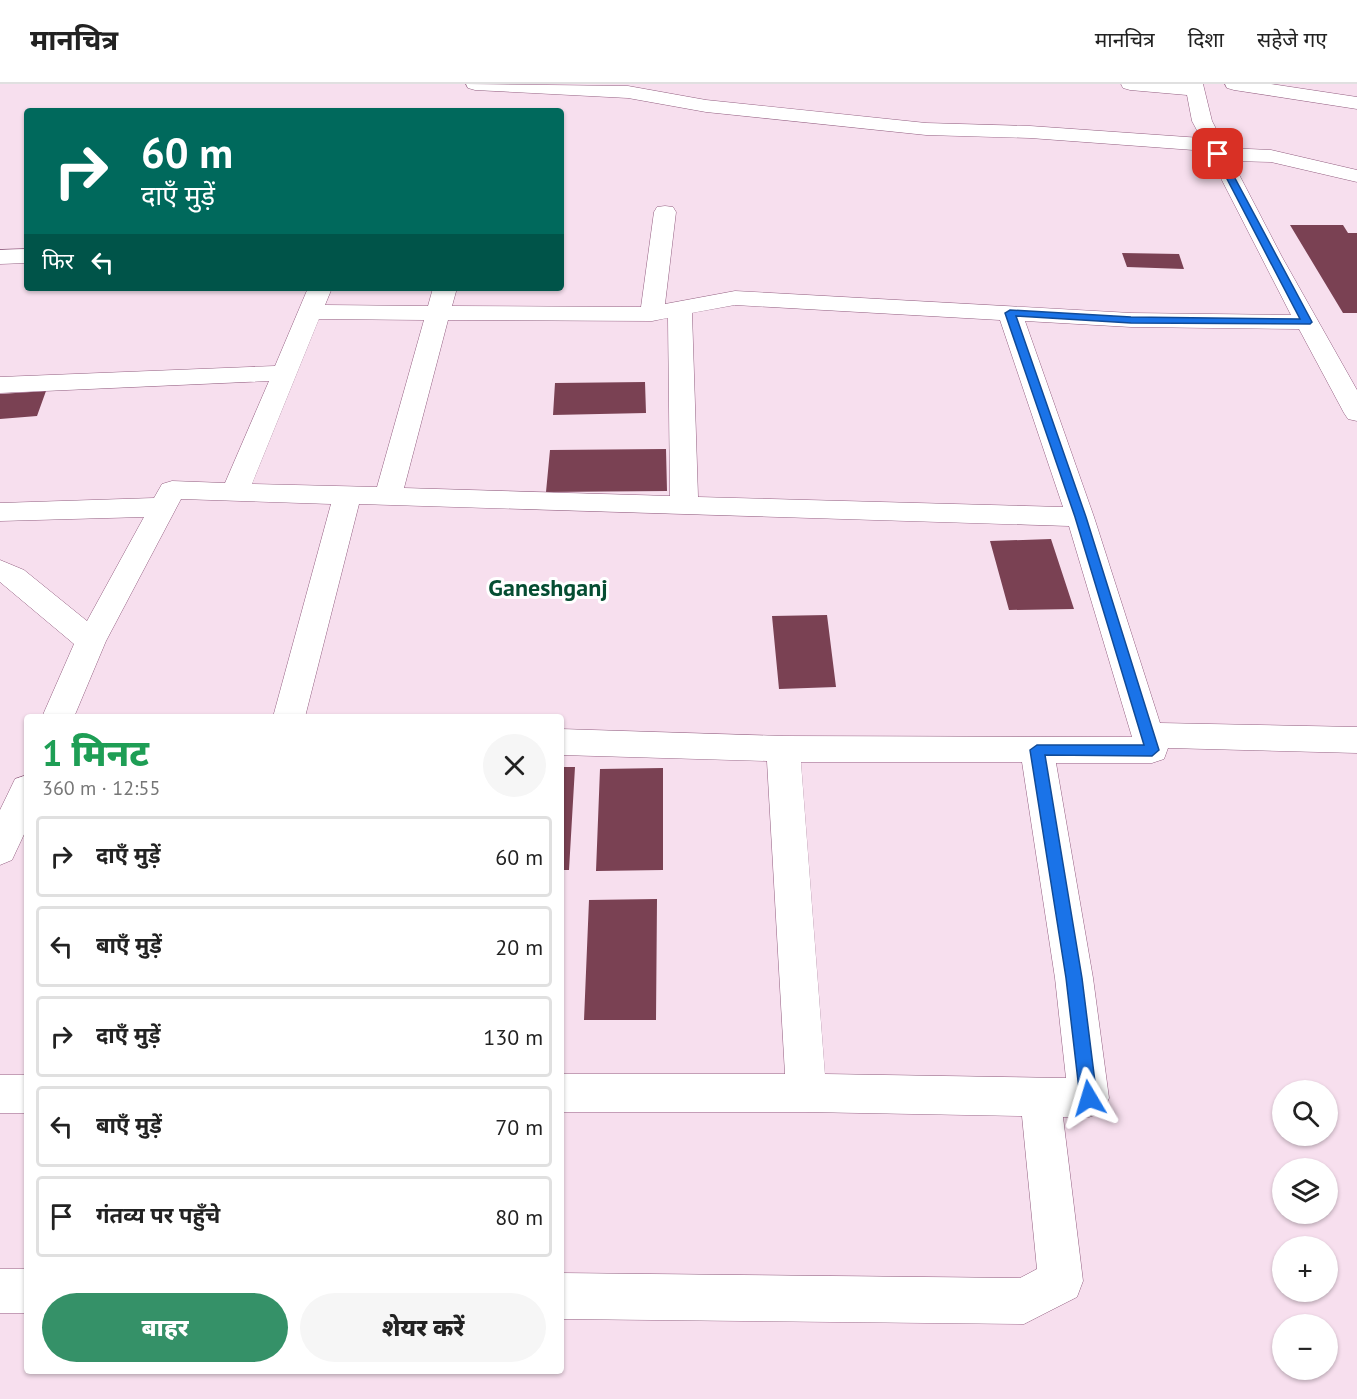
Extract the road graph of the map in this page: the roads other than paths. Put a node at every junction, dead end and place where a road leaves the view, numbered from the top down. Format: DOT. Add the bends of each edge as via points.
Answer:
graph roads {
  1 [pos="475,84"];
  2 [pos="1130,84"];
  3 [pos="1234,84"];
  4 [pos="1194,87"];
  5 [pos="490,94"];
  6 [pos="1357,102"];
  7 [pos="1216,150"];
  8 [pos="1357,176"];
  9 [pos="665,212"];
  10 [pos="24,256"];
  11 [pos="0,257"];
  12 [pos="319,291"];
  13 [pos="444,291"];
  14 [pos="680,309"];
  15 [pos="310,312"];
  16 [pos="438,313"];
  17 [pos="1010,313"];
  18 [pos="652,314"];
  19 [pos="1307,322"];
  20 [pos="285,373"];
  21 [pos="0,385"];
  22 [pos="1357,413"];
  23 [pos="235,492"];
  24 [pos="347,497"];
  25 [pos="388,498"];
  26 [pos="684,506"];
  27 [pos="163,507"];
  28 [pos="0,512"];
  29 [pos="1080,517"];
  30 [pos="0,570"];
  31 [pos="91,641"];
  32 [pos="59,714"];
  33 [pos="290,714"];
  34 [pos="1148,735"];
  35 [pos="1357,740"];
  36 [pos="564,742"];
  37 [pos="783,749"];
  38 [pos="1037,750"];
  39 [pos="24,795"];
  40 [pos="0,850"];
  41 [pos="806,1093"];
  42 [pos="0,1094"];
  43 [pos="24,1094"];
  44 [pos="564,1094"];
  45 [pos="1040,1097"];
  46 [pos="0,1291"];
  47 [pos="24,1291"];
  48 [pos="564,1296"];
  1 -- 5 [label="street"];
  2 -- 4 [label="street"];
  3 -- 6 [label="street"];
  4 -- 7 [label="street" via="1202,121"];
  5 -- 7 [label="street" via="628,92 706,106 926,129 1030,132"];
  7 -- 8 [label="street" via="1271,156"];
  7 -- 19 [label="street"];
  9 -- 18 [label="street"];
  10 -- 11 [label="street"];
  12 -- 15 [label="street"];
  13 -- 16 [label="street"];
  14 -- 17 [label="street" via="735,298"];
  14 -- 18 [label="street"];
  14 -- 26 [label="street"];
  15 -- 16 [label="street"];
  15 -- 20 [label="street"];
  16 -- 18 [label="street"];
  16 -- 25 [label="street"];
  17 -- 19 [label="street" via="1131,320"];
  17 -- 29 [label="street"];
  19 -- 22 [label="street"];
  20 -- 21 [label="street"];
  20 -- 23 [label="street"];
  23 -- 24 [label="street"];
  23 -- 27 [label="street" via="172,490"];
  24 -- 25 [label="street"];
  24 -- 33 [label="street"];
  25 -- 26 [label="street"];
  26 -- 29 [label="street"];
  27 -- 28 [label="street"];
  27 -- 31 [label="street"];
  29 -- 34 [label="street"];
  30 -- 31 [label="street" via="14,577"];
  31 -- 32 [label="street"];
  34 -- 35 [label="street"];
  34 -- 38 [label="street" via="1152,750"];
  36 -- 37 [label="street"];
  37 -- 38 [label="street"];
  37 -- 41 [label="street"];
  38 -- 45 [label="street" via="1089,1098"];
  39 -- 40 [label="street"];
  41 -- 44 [label="street"];
  41 -- 45 [label="street"];
  42 -- 43 [label="street"];
  45 -- 48 [label="street" via="1061,1281 1024,1301"];
  46 -- 47 [label="street"];
}
